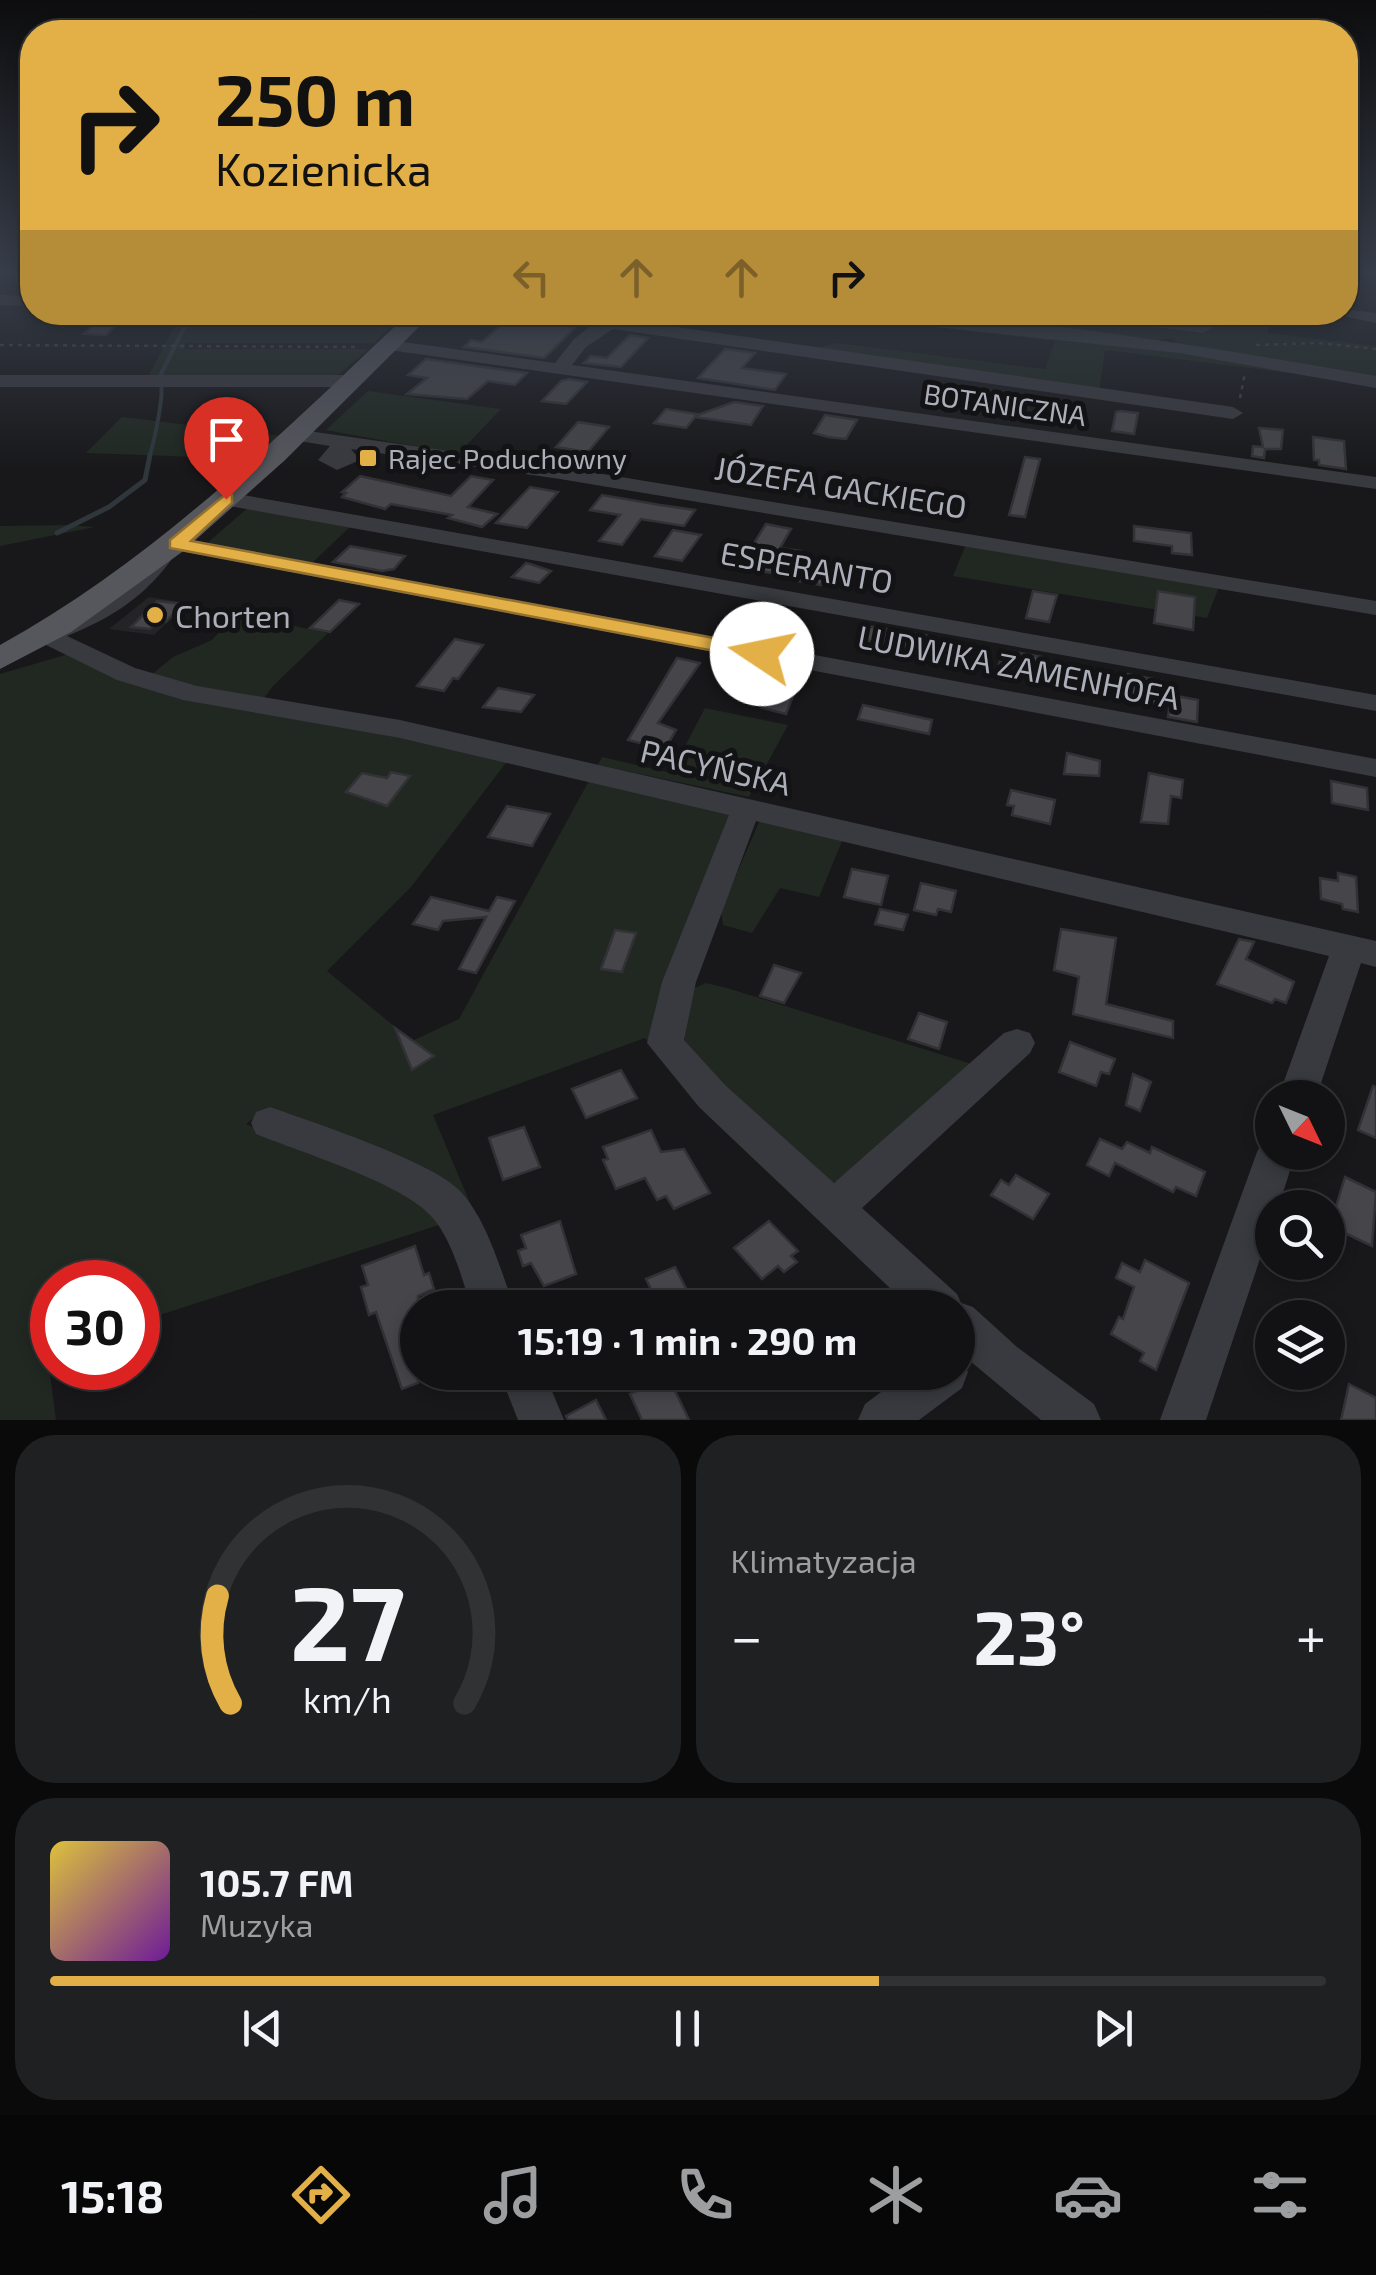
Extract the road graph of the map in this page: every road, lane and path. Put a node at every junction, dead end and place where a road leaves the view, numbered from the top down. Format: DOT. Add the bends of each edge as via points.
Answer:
graph roads {
  1 [pos="397,337"];
  2 [pos="588,337"];
  3 [pos="739,337"];
  4 [pos="1079,337"];
  5 [pos="0,344"];
  6 [pos="389,345"];
  7 [pos="560,368"];
  8 [pos="0,380"];
  9 [pos="351,381"];
  10 [pos="1376,382"];
  11 [pos="1233,413"];
  12 [pos="294,435"];
  13 [pos="1376,483"];
  14 [pos="226,499"];
  15 [pos="170,550"];
  16 [pos="1376,608"];
  17 [pos="45,635"];
  18 [pos="0,659"];
  19 [pos="1376,703"];
  20 [pos="1376,768"];
  21 [pos="746,809"];
  22 [pos="1363,951"];
  23 [pos="1017,1043"];
  24 [pos="1305,1080"];
  25 [pos="270,1124"];
  26 [pos="1271,1170"];
  27 [pos="834,1208"];
  28 [pos="487,1290"];
  29 [pos="923,1290"];
  30 [pos="975,1350"];
  31 [pos="529,1390"];
  32 [pos="922,1390"];
  33 [pos="541,1420"];
  34 [pos="881,1420"];
  35 [pos="1078,1420"];
  36 [pos="1184,1420"];
  1 -- 6 [label="main road"];
  2 -- 7 [label="street"];
  3 -- 11 [label="street"];
  4 -- 10 [label="street"];
  5 -- 6 [label="path"];
  6 -- 7 [label="street, BOTANICZNA"];
  6 -- 9 [label="main road"];
  7 -- 13 [label="street, BOTANICZNA"];
  8 -- 9 [label="street"];
  9 -- 12 [label="main road"];
  12 -- 14 [label="main road"];
  12 -- 16 [label="street, JÓZEFA GACKIEGO"];
  14 -- 15 [label="main road"];
  14 -- 19 [label="street, ESPERANTO"];
  15 -- 17 [label="main road"];
  15 -- 20 [label="street, LUDWIKA ZAMENHOFA"];
  17 -- 18 [label="main road"];
  17 -- 21 [label="street, PACYŃSKA" via="126,674 193,694 400,729"];
  21 -- 22 [label="street, PACYŃSKA"];
  21 -- 27 [label="street" via="678,982 665,1044"];
  22 -- 24 [label="street"];
  23 -- 27 [label="street"];
  25 -- 28 [label="street" via="443,1200"];
  26 -- 36 [label="street"];
  27 -- 29 [label="street"];
  30 -- 35 [label="street"];
  31 -- 33 [label="street"];
  32 -- 34 [label="street"];
}
